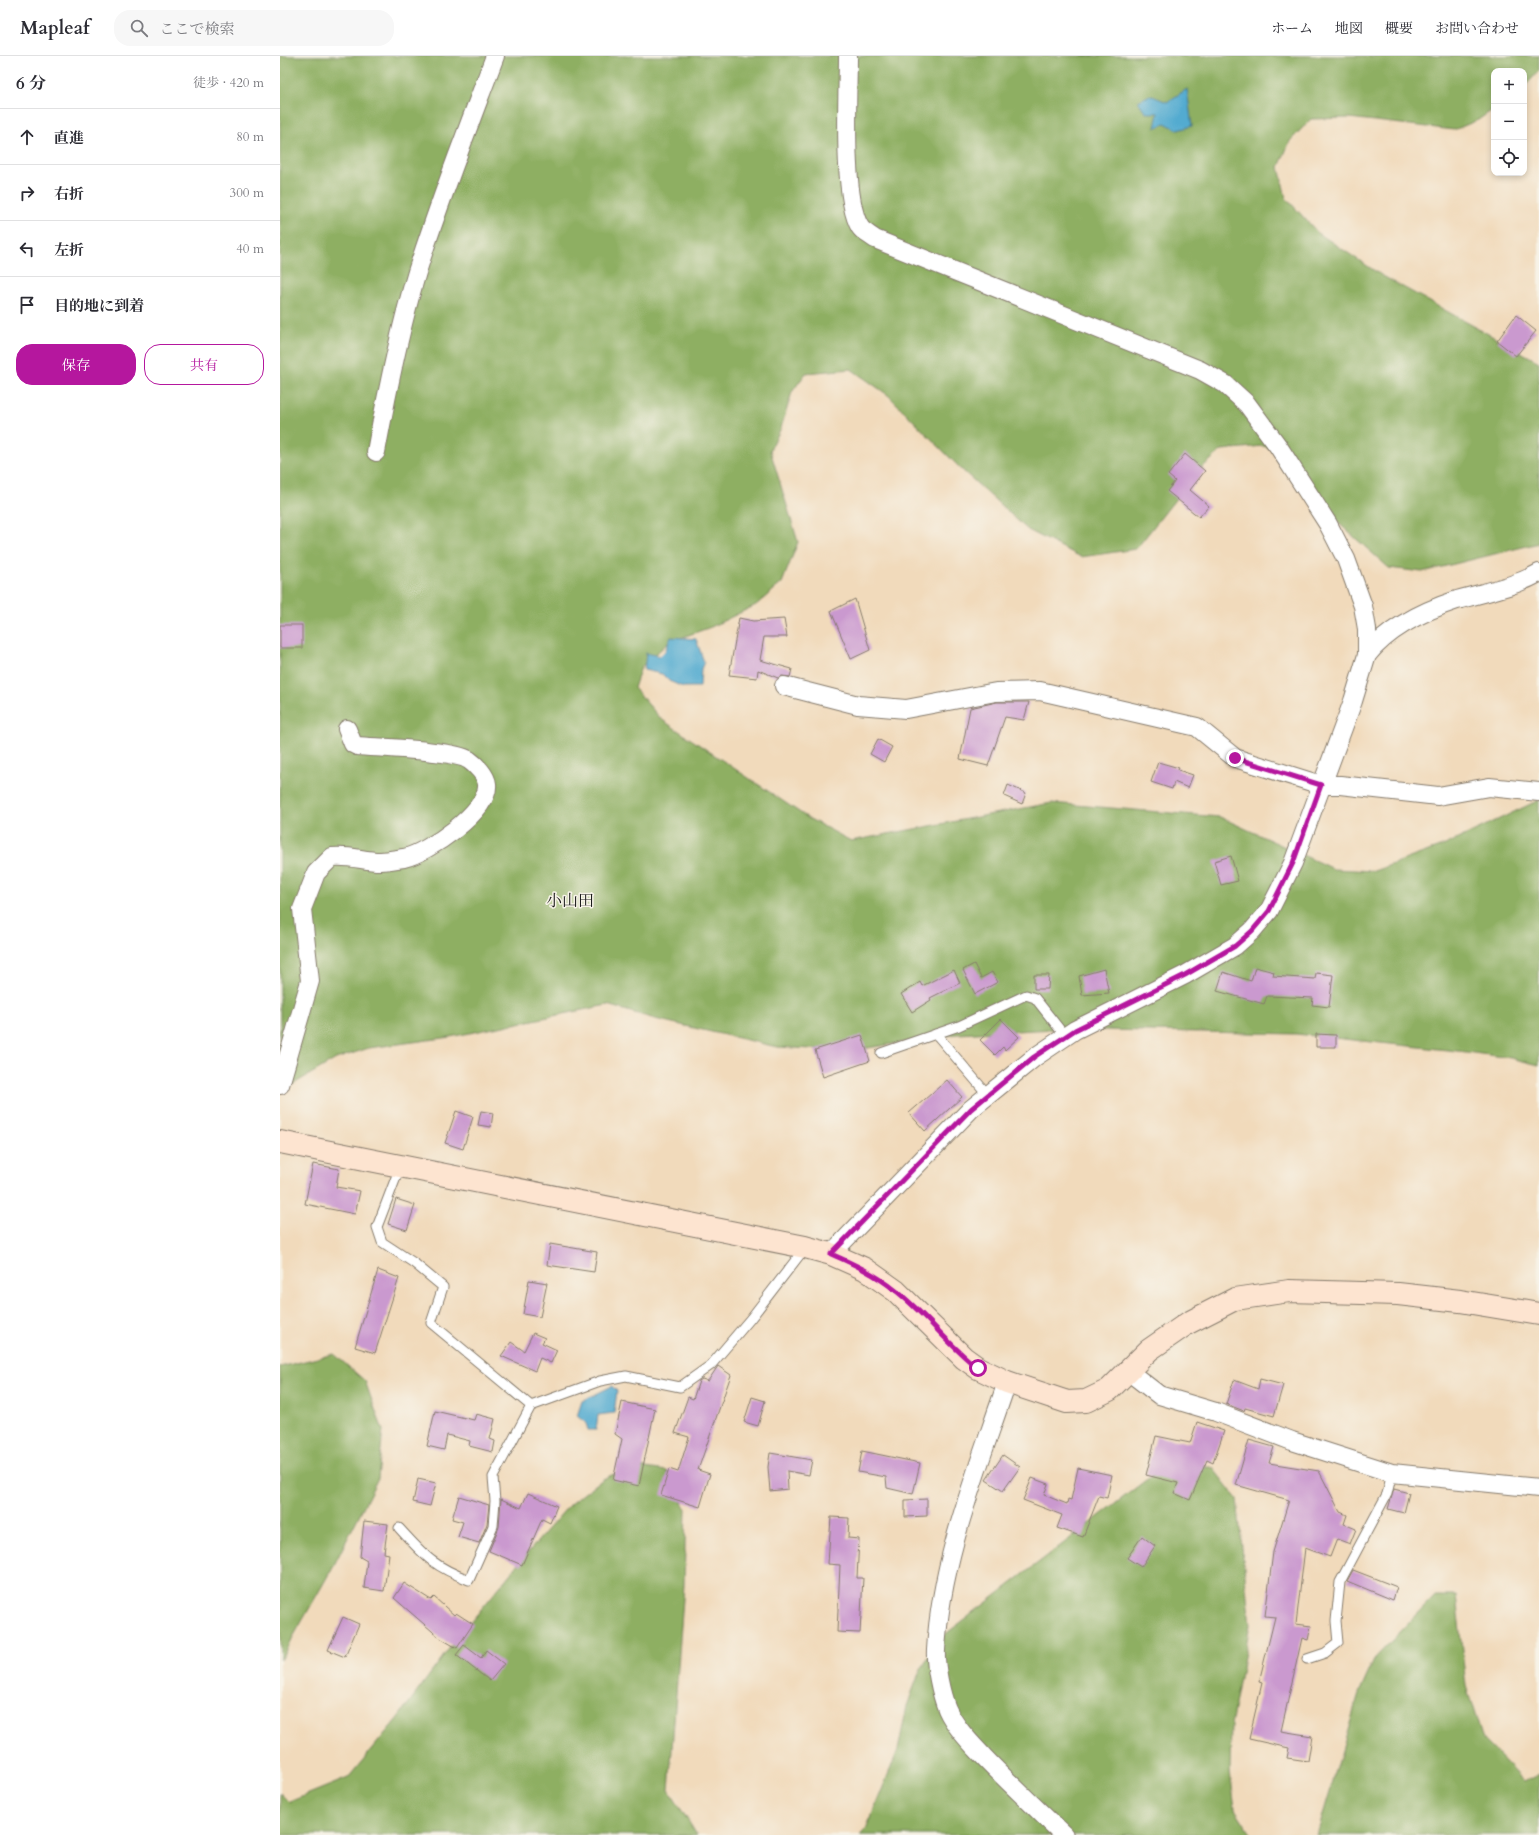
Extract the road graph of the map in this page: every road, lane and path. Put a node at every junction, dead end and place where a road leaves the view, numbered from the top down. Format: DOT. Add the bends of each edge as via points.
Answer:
graph roads {
  1 [pos="495,56"];
  2 [pos="848,56"];
  3 [pos="376,452"];
  4 [pos="1539,573"];
  5 [pos="1367,655"];
  6 [pos="784,686"];
  7 [pos="347,729"];
  8 [pos="1321,785"];
  9 [pos="1539,792"];
  10 [pos="936,1034"];
  11 [pos="1065,1036"];
  12 [pos="881,1053"];
  13 [pos="280,1085"];
  14 [pos="988,1095"];
  15 [pos="280,1142"];
  16 [pos="400,1167"];
  17 [pos="805,1247"];
  18 [pos="831,1254"];
  19 [pos="1539,1314"];
  20 [pos="1128,1371"];
  21 [pos="1008,1382"];
  22 [pos="530,1406"];
  23 [pos="1392,1473"];
  24 [pos="1539,1488"];
  25 [pos="399,1528"];
  26 [pos="1307,1659"];
  27 [pos="1064,1835"];
  1 -- 3 [label="street" via="445,188 417,273 388,385"];
  2 -- 5 [label="street" via="848,161 852,205 860,228 875,239 1200,370 1225,384 1247,404 1278,446 1331,530 1346,560 1363,606 1367,629"];
  4 -- 5 [label="street" via="1525,581 1456,601 1408,621 1379,640"];
  5 -- 8 [label="street" via="1353,701"];
  6 -- 8 [label="street" via="858,705 906,709 996,692 1040,691 1197,727 1235,758"];
  7 -- 13 [label="street" via="353,744 358,746 446,753 468,759 480,770 487,784 483,801 454,831 428,847 406,858 380,861 347,856 332,857 316,874 302,909 310,981"];
  8 -- 9 [label="street" via="1438,796 1489,787"];
  8 -- 11 [label="street" via="1293,863 1269,911 1252,931 1235,946 1185,975"];
  10 -- 11 [label="lane" via="1026,995 1035,998"];
  10 -- 12 [label="lane"];
  10 -- 14 [label="lane"];
  11 -- 14 [label="street" via="1034,1057"];
  14 -- 18 [label="street" via="971,1109"];
  15 -- 16 [label="street"];
  16 -- 17 [label="street"];
  16 -- 22 [label="lane" via="378,1227 382,1242 414,1263 443,1287 431,1323"];
  17 -- 18 [label="street"];
  17 -- 22 [label="lane" via="751,1318 711,1365 680,1387 626,1376 600,1381"];
  18 -- 21 [label="street" via="865,1269 896,1291 964,1358 978,1368"];
  19 -- 20 [label="street" via="1398,1294 1290,1291 1235,1300 1188,1323 1150,1350"];
  20 -- 21 [label="street" via="1109,1390 1086,1401 1067,1402"];
  20 -- 23 [label="street" via="1159,1395"];
  21 -- 27 [label="street" via="958,1530 942,1601 936,1652 940,1684 948,1710 967,1738 1012,1786"];
  22 -- 25 [label="lane" via="493,1477 493,1526 469,1580 428,1560"];
  23 -- 24 [label="street"];
  23 -- 26 [label="lane" via="1387,1494 1340,1582 1336,1621 1338,1643 1325,1653"];
}
